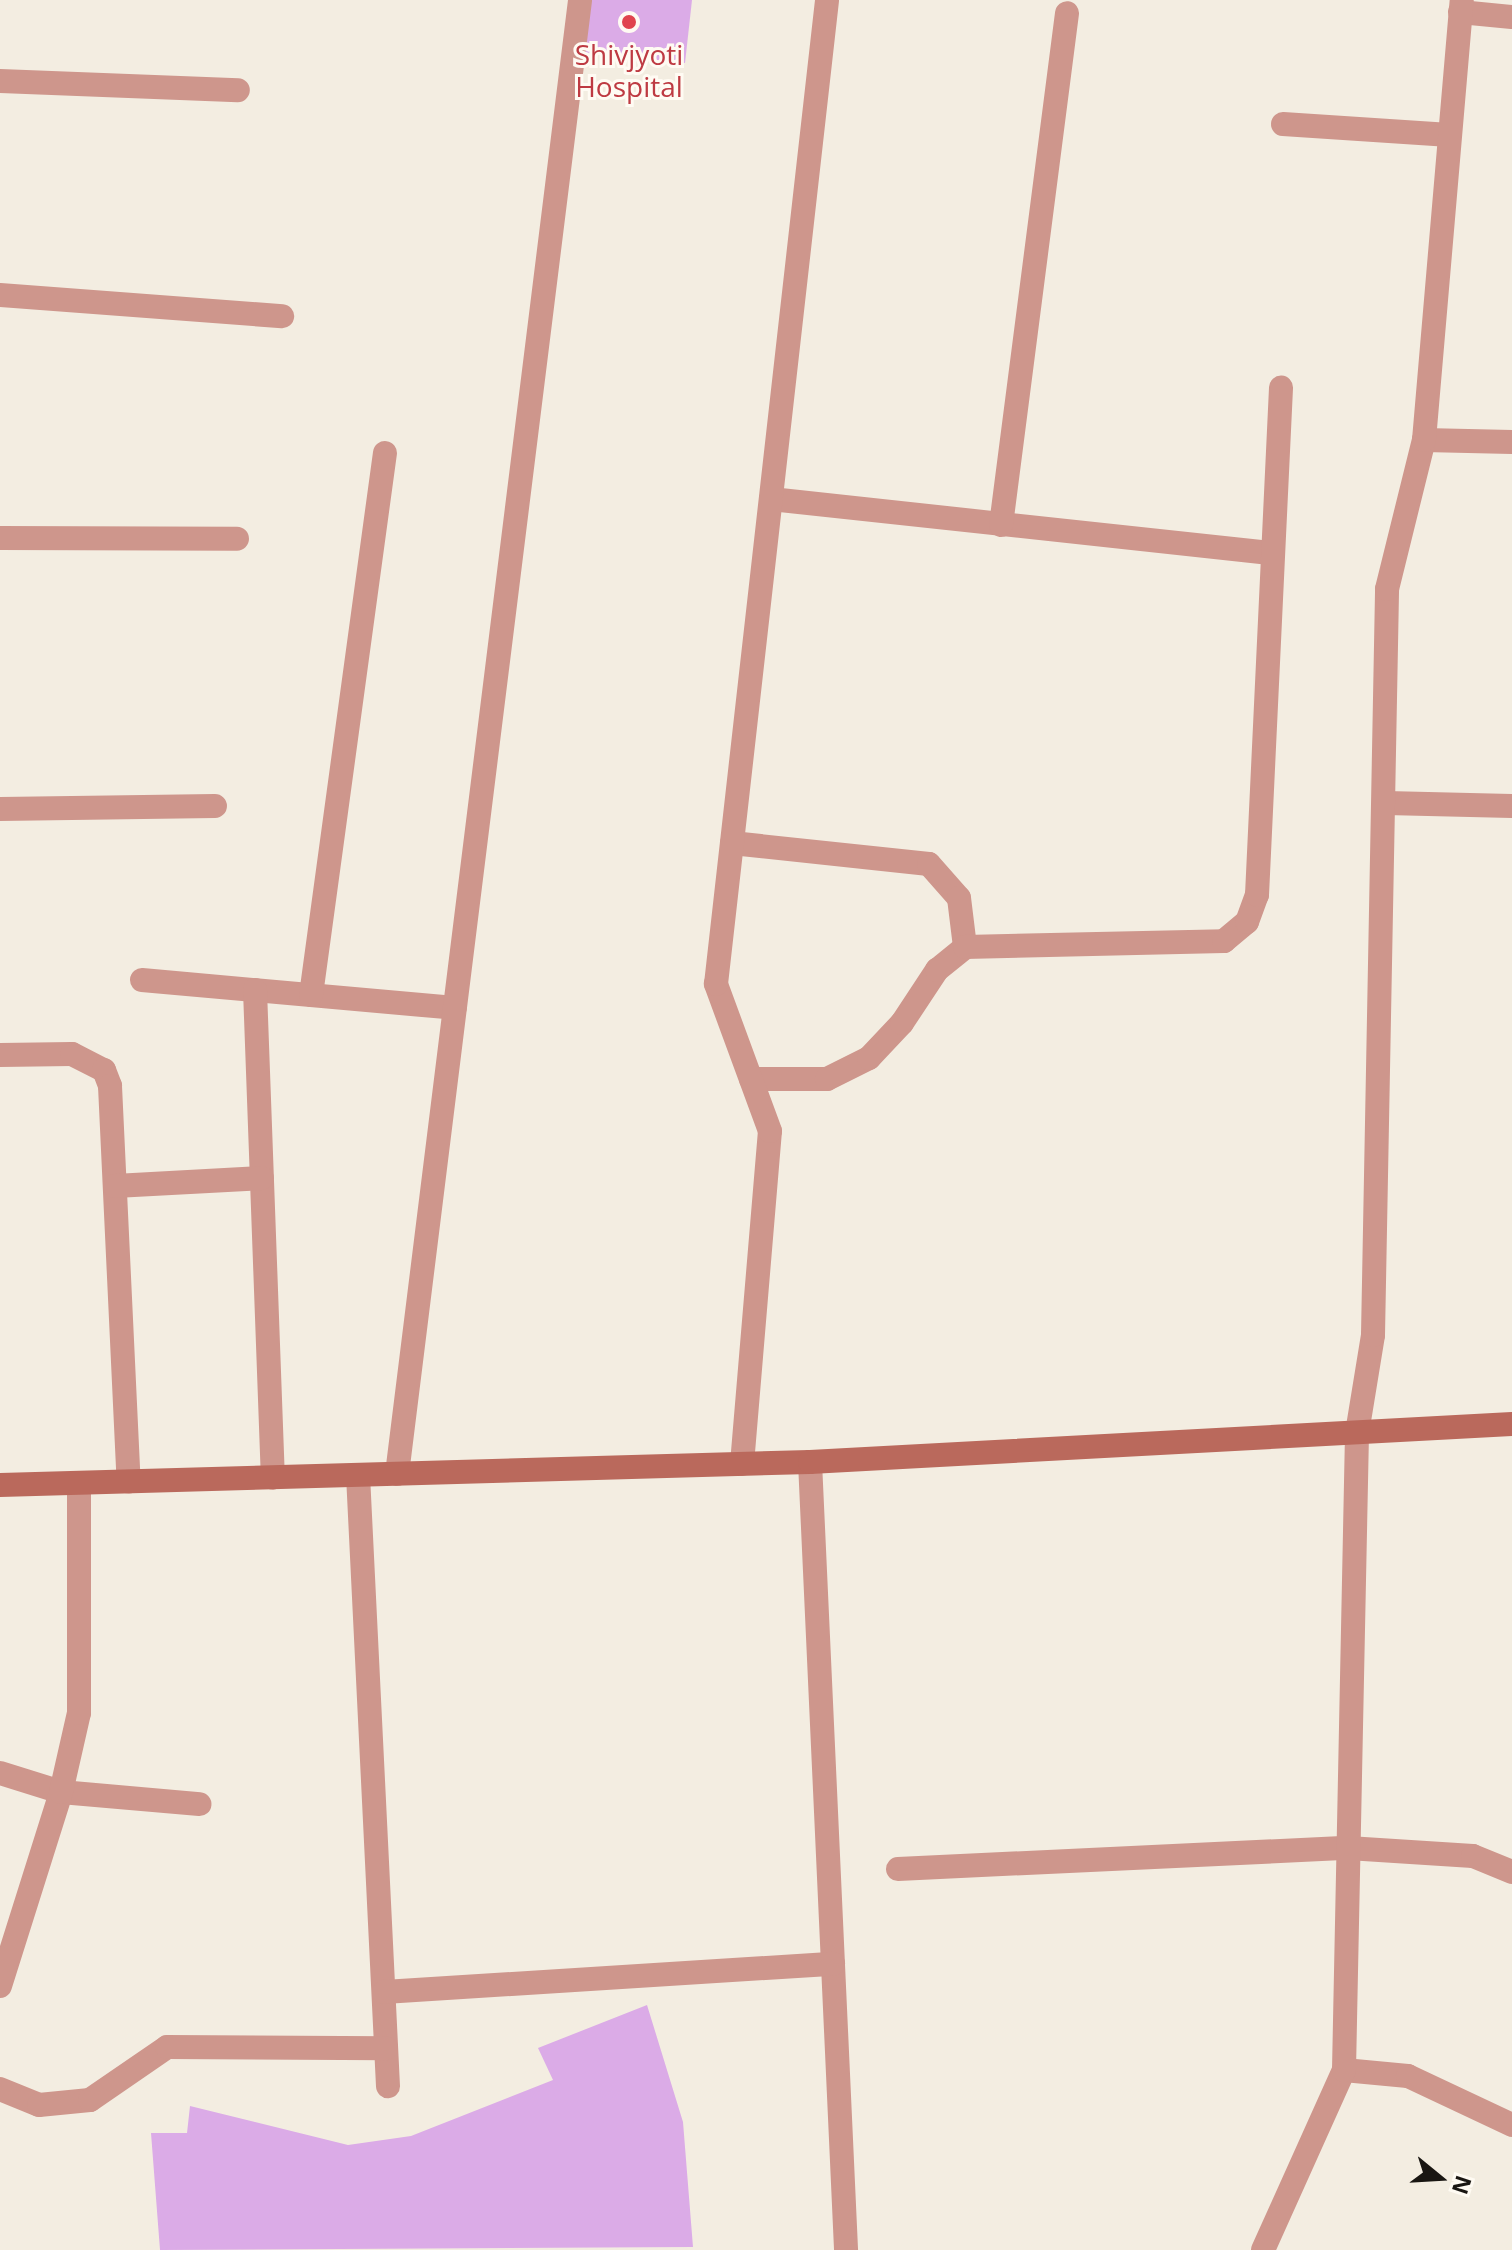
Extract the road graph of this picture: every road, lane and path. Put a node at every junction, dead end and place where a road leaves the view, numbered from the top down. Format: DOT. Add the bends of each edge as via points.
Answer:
graph roads {
  1 [pos="580,0"];
  2 [pos="827,0"];
  3 [pos="1461,6"];
  4 [pos="1067,13"];
  5 [pos="1512,17"];
  6 [pos="0,81"];
  7 [pos="238,90"];
  8 [pos="1283,124"];
  9 [pos="1450,135"];
  10 [pos="0,295"];
  11 [pos="282,316"];
  12 [pos="1281,388"];
  13 [pos="1424,440"];
  14 [pos="1512,442"];
  15 [pos="385,453"];
  16 [pos="771,499"];
  17 [pos="1001,525"];
  18 [pos="0,538"];
  19 [pos="237,539"];
  20 [pos="1270,553"];
  21 [pos="1386,803"];
  22 [pos="215,806"];
  23 [pos="1512,806"];
  24 [pos="0,809"];
  25 [pos="732,843"];
  26 [pos="965,947"];
  27 [pos="142,980"];
  28 [pos="255,990"];
  29 [pos="311,995"];
  30 [pos="455,1008"];
  31 [pos="0,1055"];
  32 [pos="751,1079"];
  33 [pos="262,1178"];
  34 [pos="115,1186"];
  35 [pos="1512,1424"];
  36 [pos="1357,1433"];
  37 [pos="810,1462"];
  38 [pos="742,1464"];
  39 [pos="397,1474"];
  40 [pos="358,1475"];
  41 [pos="273,1478"];
  42 [pos="129,1482"];
  43 [pos="79,1483"];
  44 [pos="0,1485"];
  45 [pos="0,1773"];
  46 [pos="61,1792"];
  47 [pos="199,1804"];
  48 [pos="1348,1848"];
  49 [pos="898,1869"];
  50 [pos="1512,1872"];
  51 [pos="833,1964"];
  52 [pos="0,1986"];
  53 [pos="384,1992"];
  54 [pos="386,2048"];
  55 [pos="1344,2070"];
  56 [pos="388,2086"];
  57 [pos="0,2089"];
  58 [pos="1512,2125"];
  59 [pos="846,2250"];
  60 [pos="1263,2250"];
  1 -- 30 [label="street"];
  2 -- 16 [label="street"];
  3 -- 5 [label="street"];
  3 -- 9 [label="street"];
  4 -- 17 [label="street"];
  6 -- 7 [label="street"];
  8 -- 9 [label="street"];
  9 -- 13 [label="street"];
  10 -- 11 [label="street"];
  12 -- 20 [label="street"];
  13 -- 14 [label="street"];
  13 -- 21 [label="street" via="1387,589"];
  15 -- 29 [label="street"];
  16 -- 17 [label="street"];
  16 -- 25 [label="street"];
  17 -- 20 [label="street"];
  18 -- 19 [label="street"];
  20 -- 26 [label="street" via="1257,895 1247,922 1224,941"];
  21 -- 23 [label="street"];
  21 -- 36 [label="street" via="1373,1335"];
  22 -- 24 [label="street"];
  25 -- 26 [label="street" via="929,864 959,898"];
  25 -- 32 [label="street" via="716,984"];
  26 -- 32 [label="street" via="937,970 902,1023 869,1058 827,1079"];
  27 -- 28 [label="street"];
  28 -- 29 [label="street"];
  28 -- 33 [label="street"];
  29 -- 30 [label="street"];
  30 -- 39 [label="street"];
  31 -- 34 [label="street" via="72,1054 104,1070 110,1086"];
  32 -- 38 [label="street" via="770,1131"];
  33 -- 34 [label="street"];
  33 -- 41 [label="street"];
  34 -- 42 [label="street"];
  35 -- 36 [label="street"];
  36 -- 37 [label="street"];
  36 -- 48 [label="street"];
  37 -- 38 [label="street"];
  37 -- 51 [label="street"];
  38 -- 39 [label="street"];
  39 -- 40 [label="street"];
  40 -- 41 [label="street"];
  40 -- 53 [label="street"];
  41 -- 42 [label="street"];
  42 -- 43 [label="street"];
  43 -- 44 [label="street"];
  43 -- 46 [label="street" via="79,1713"];
  45 -- 46 [label="street"];
  46 -- 47 [label="street"];
  46 -- 52 [label="street"];
  48 -- 49 [label="street"];
  48 -- 50 [label="street" via="1473,1856"];
  48 -- 55 [label="street"];
  51 -- 53 [label="street"];
  51 -- 59 [label="street"];
  53 -- 54 [label="street"];
  54 -- 56 [label="street"];
  54 -- 57 [label="street" via="167,2047 90,2100 39,2105"];
  55 -- 58 [label="street" via="1408,2076"];
  55 -- 60 [label="street"];
}
